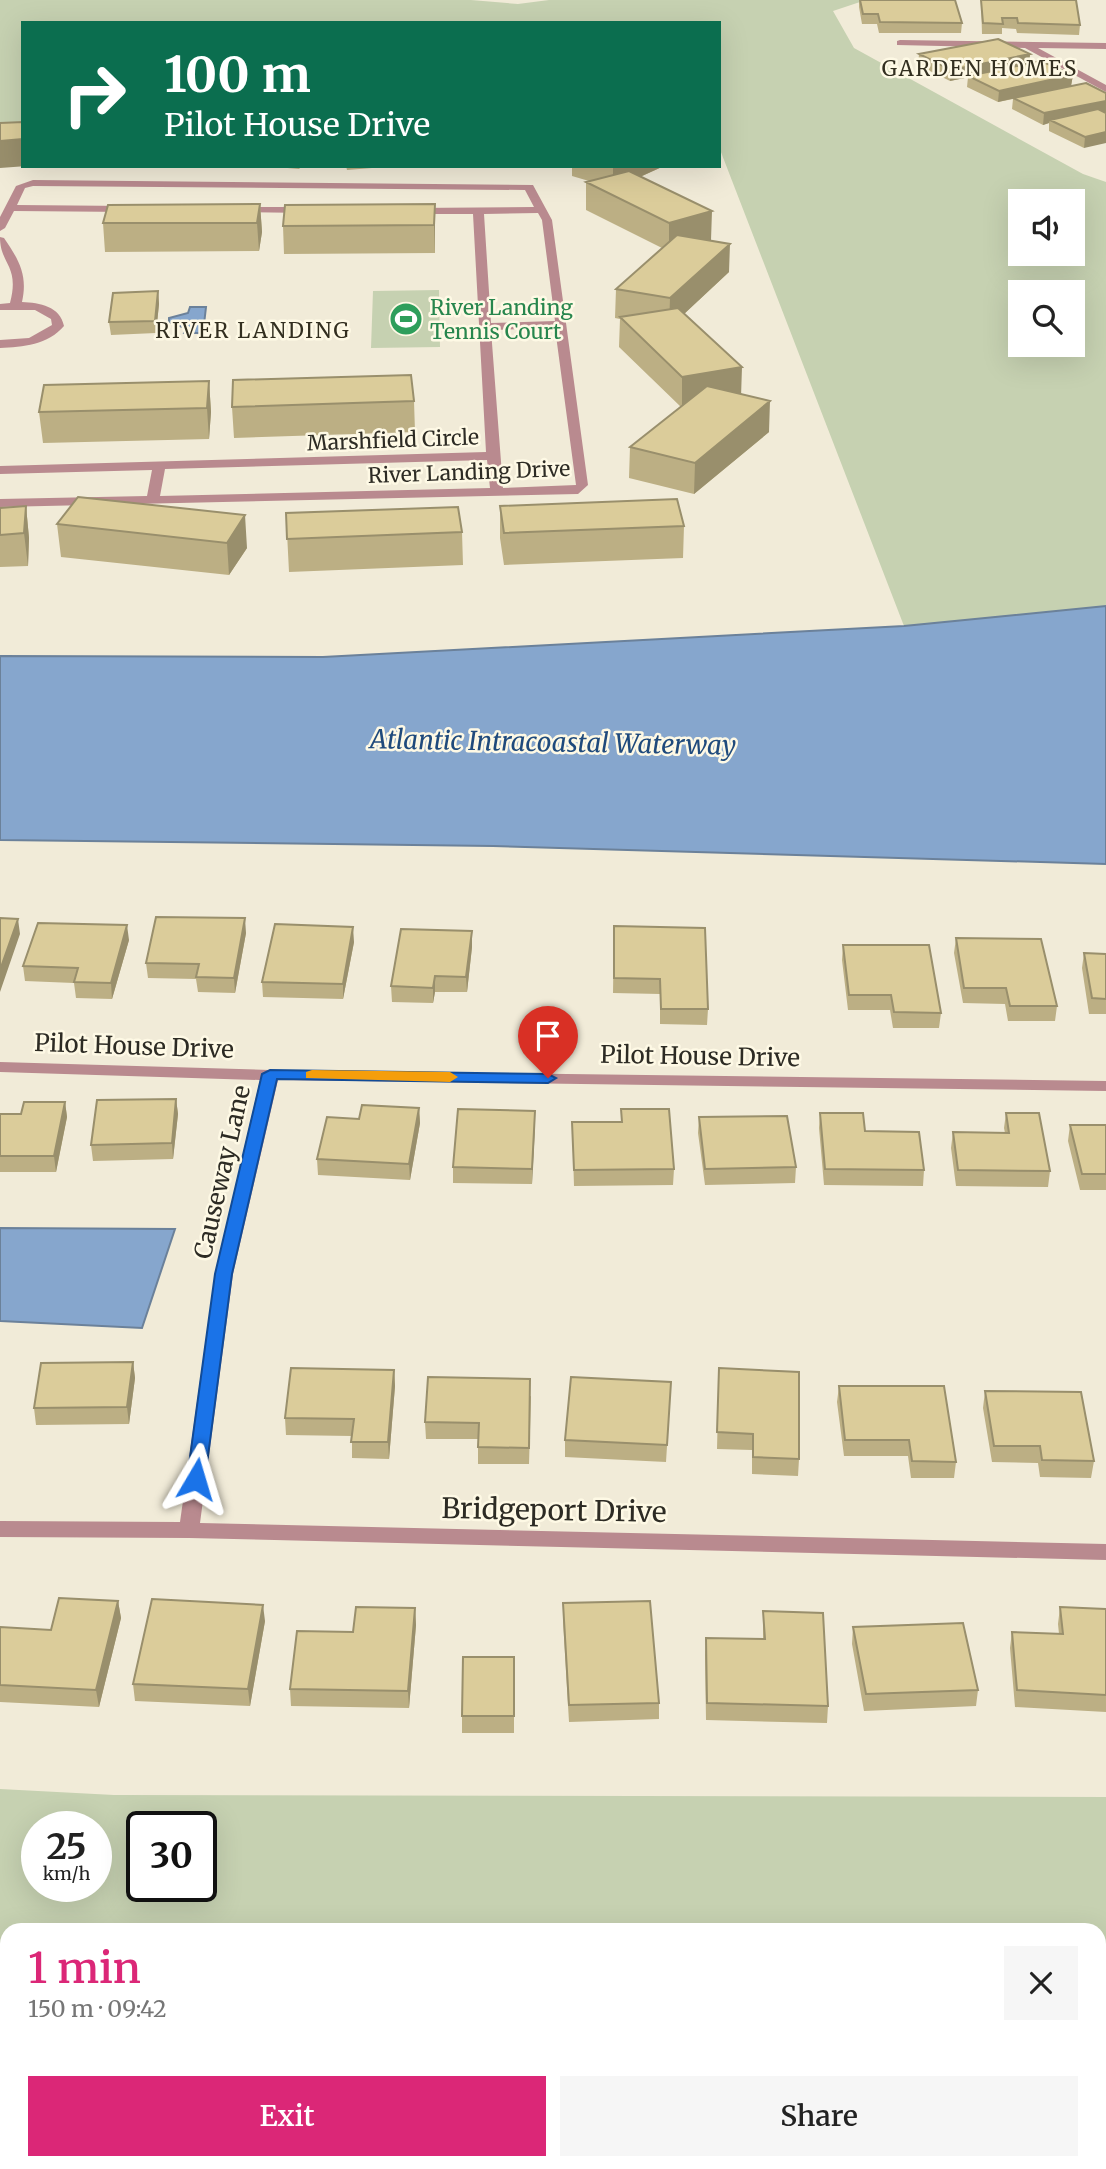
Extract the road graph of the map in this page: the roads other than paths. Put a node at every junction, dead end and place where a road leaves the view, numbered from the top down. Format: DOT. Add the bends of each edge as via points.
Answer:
graph roads {
  1 [pos="900,43"];
  2 [pos="1026,45"];
  3 [pos="1106,46"];
  4 [pos="1106,89"];
  5 [pos="10,208"];
  6 [pos="148,209"];
  7 [pos="542,209"];
  8 [pos="230,210"];
  9 [pos="327,210"];
  10 [pos="396,211"];
  11 [pos="478,211"];
  12 [pos="0,228"];
  13 [pos="0,240"];
  14 [pos="15,306"];
  15 [pos="0,307"];
  16 [pos="561,324"];
  17 [pos="485,327"];
  18 [pos="3,347"];
  19 [pos="493,456"];
  20 [pos="159,466"];
  21 [pos="0,470"];
  22 [pos="497,492"];
  23 [pos="153,500"];
  24 [pos="0,503"];
  25 [pos="0,1067"];
  26 [pos="270,1074"];
  27 [pos="1106,1086"];
  28 [pos="0,1529"];
  29 [pos="189,1530"];
  30 [pos="1106,1552"];
  1 -- 2 [label="street"];
  2 -- 3 [label="street"];
  2 -- 4 [label="street"];
  5 -- 6 [label="street"];
  5 -- 7 [label="street" via="21,186 33,183 529,187"];
  5 -- 12 [label="street"];
  7 -- 11 [label="street"];
  7 -- 16 [label="street, River Landing Drive"];
  8 -- 9 [label="street"];
  10 -- 11 [label="street"];
  11 -- 17 [label="street, Marshfield Circle"];
  13 -- 14 [label="street" via="19,271"];
  14 -- 15 [label="street"];
  14 -- 18 [label="street" via="49,312 56,316 58,326 35,340"];
  16 -- 17 [label="street"];
  16 -- 22 [label="street, River Landing Drive" via="582,485 578,490"];
  17 -- 19 [label="street, Marshfield Circle"];
  19 -- 20 [label="street, Marshfield Circle"];
  19 -- 22 [label="street"];
  20 -- 21 [label="street, Marshfield Circle"];
  20 -- 23 [label="street"];
  22 -- 23 [label="street, River Landing Drive"];
  23 -- 24 [label="street, River Landing Drive"];
  25 -- 26 [label="street, Pilot House Drive"];
  26 -- 27 [label="street, Pilot House Drive"];
  26 -- 29 [label="street, Causeway Lane" via="224,1274"];
  28 -- 29 [label="street, Bridgeport Drive"];
  29 -- 30 [label="street, Bridgeport Drive"];
}
